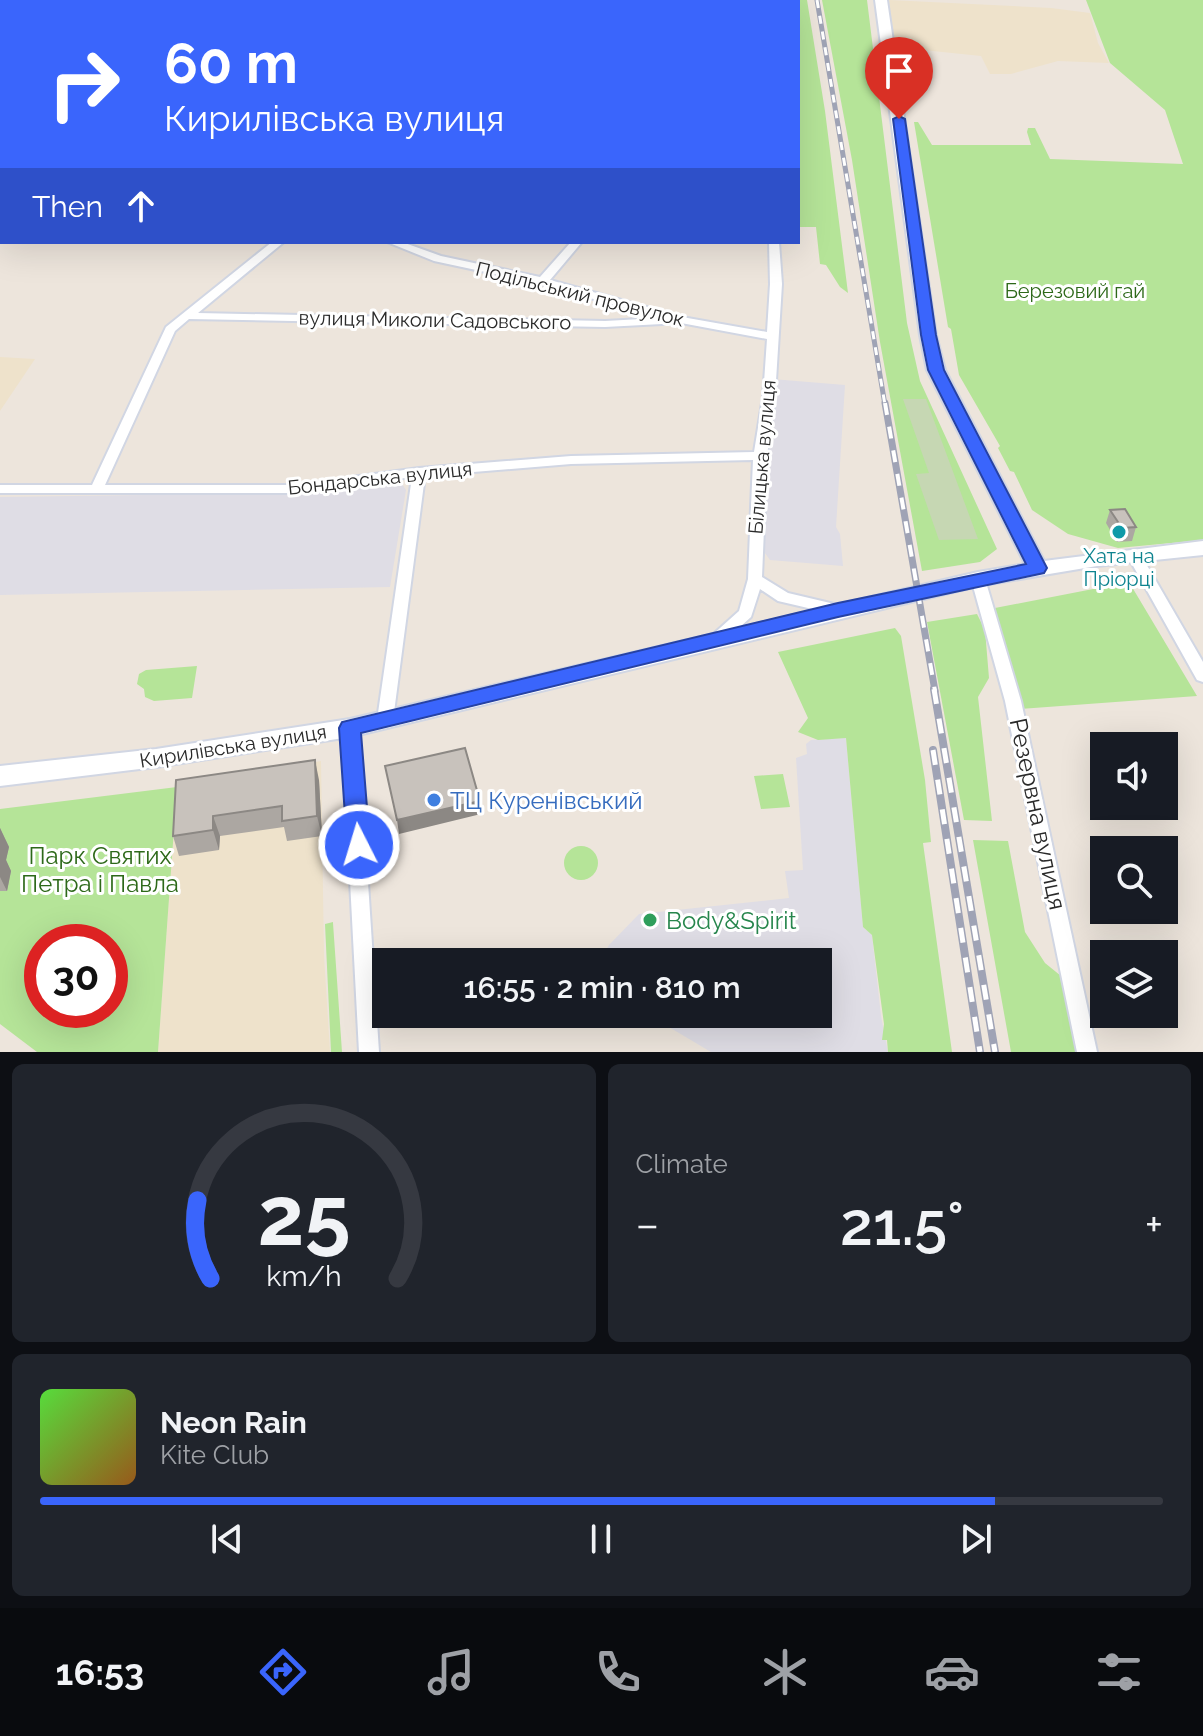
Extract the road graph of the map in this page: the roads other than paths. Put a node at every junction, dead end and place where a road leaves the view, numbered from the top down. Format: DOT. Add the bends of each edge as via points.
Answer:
graph roads {
  1 [pos="881,0"];
  2 [pos="276,244"];
  3 [pos="397,244"];
  4 [pos="575,244"];
  5 [pos="774,244"];
  6 [pos="543,281"];
  7 [pos="189,316"];
  8 [pos="681,320"];
  9 [pos="771,336"];
  10 [pos="760,456"];
  11 [pos="419,472"];
  12 [pos="0,489"];
  13 [pos="96,490"];
  14 [pos="1203,548"];
  15 [pos="1134,555"];
  16 [pos="1037,568"];
  17 [pos="755,579"];
  18 [pos="978,579"];
  19 [pos="838,610"];
  20 [pos="715,641"];
  21 [pos="1203,676"];
  22 [pos="385,720"];
  23 [pos="350,728"];
  24 [pos="0,776"];
  25 [pos="369,1052"];
  26 [pos="1087,1052"];
  1 -- 16 [label="main road" via="936,370"];
  2 -- 7 [label="street"];
  3 -- 6 [label="street, Подільський провулок" via="438,259"];
  4 -- 6 [label="street"];
  5 -- 9 [label="street, Білицька вулиця"];
  6 -- 8 [label="street, Подільський провулок"];
  7 -- 8 [label="street, вулиця Миколи Садовського" via="605,324"];
  7 -- 13 [label="street" via="170,329"];
  8 -- 9 [label="street, Подільський провулок"];
  9 -- 10 [label="street, Білицька вулиця"];
  10 -- 11 [label="street, Бондарська вулиця" via="571,460"];
  10 -- 17 [label="street, Білицька вулиця"];
  11 -- 13 [label="street, Бондарська вулиця" via="292,489"];
  11 -- 22 [label="street"];
  12 -- 13 [label="street, Бондарська вулиця"];
  14 -- 15 [label="main road, Кирилівська вулиця"];
  15 -- 16 [label="main road, Кирилівська вулиця"];
  15 -- 21 [label="street"];
  16 -- 18 [label="main road, Кирилівська вулиця"];
  17 -- 19 [label="street" via="783,597"];
  17 -- 20 [label="street, Білицька вулиця" via="746,613"];
  18 -- 19 [label="main road, Кирилівська вулиця"];
  18 -- 26 [label="street, Резервна вулиця" via="1013,701"];
  19 -- 20 [label="main road, Кирилівська вулиця"];
  20 -- 22 [label="main road, Кирилівська вулиця"];
  22 -- 23 [label="main road, Кирилівська вулиця"];
  23 -- 24 [label="main road, Кирилівська вулиця"];
  23 -- 25 [label="street"];
}
